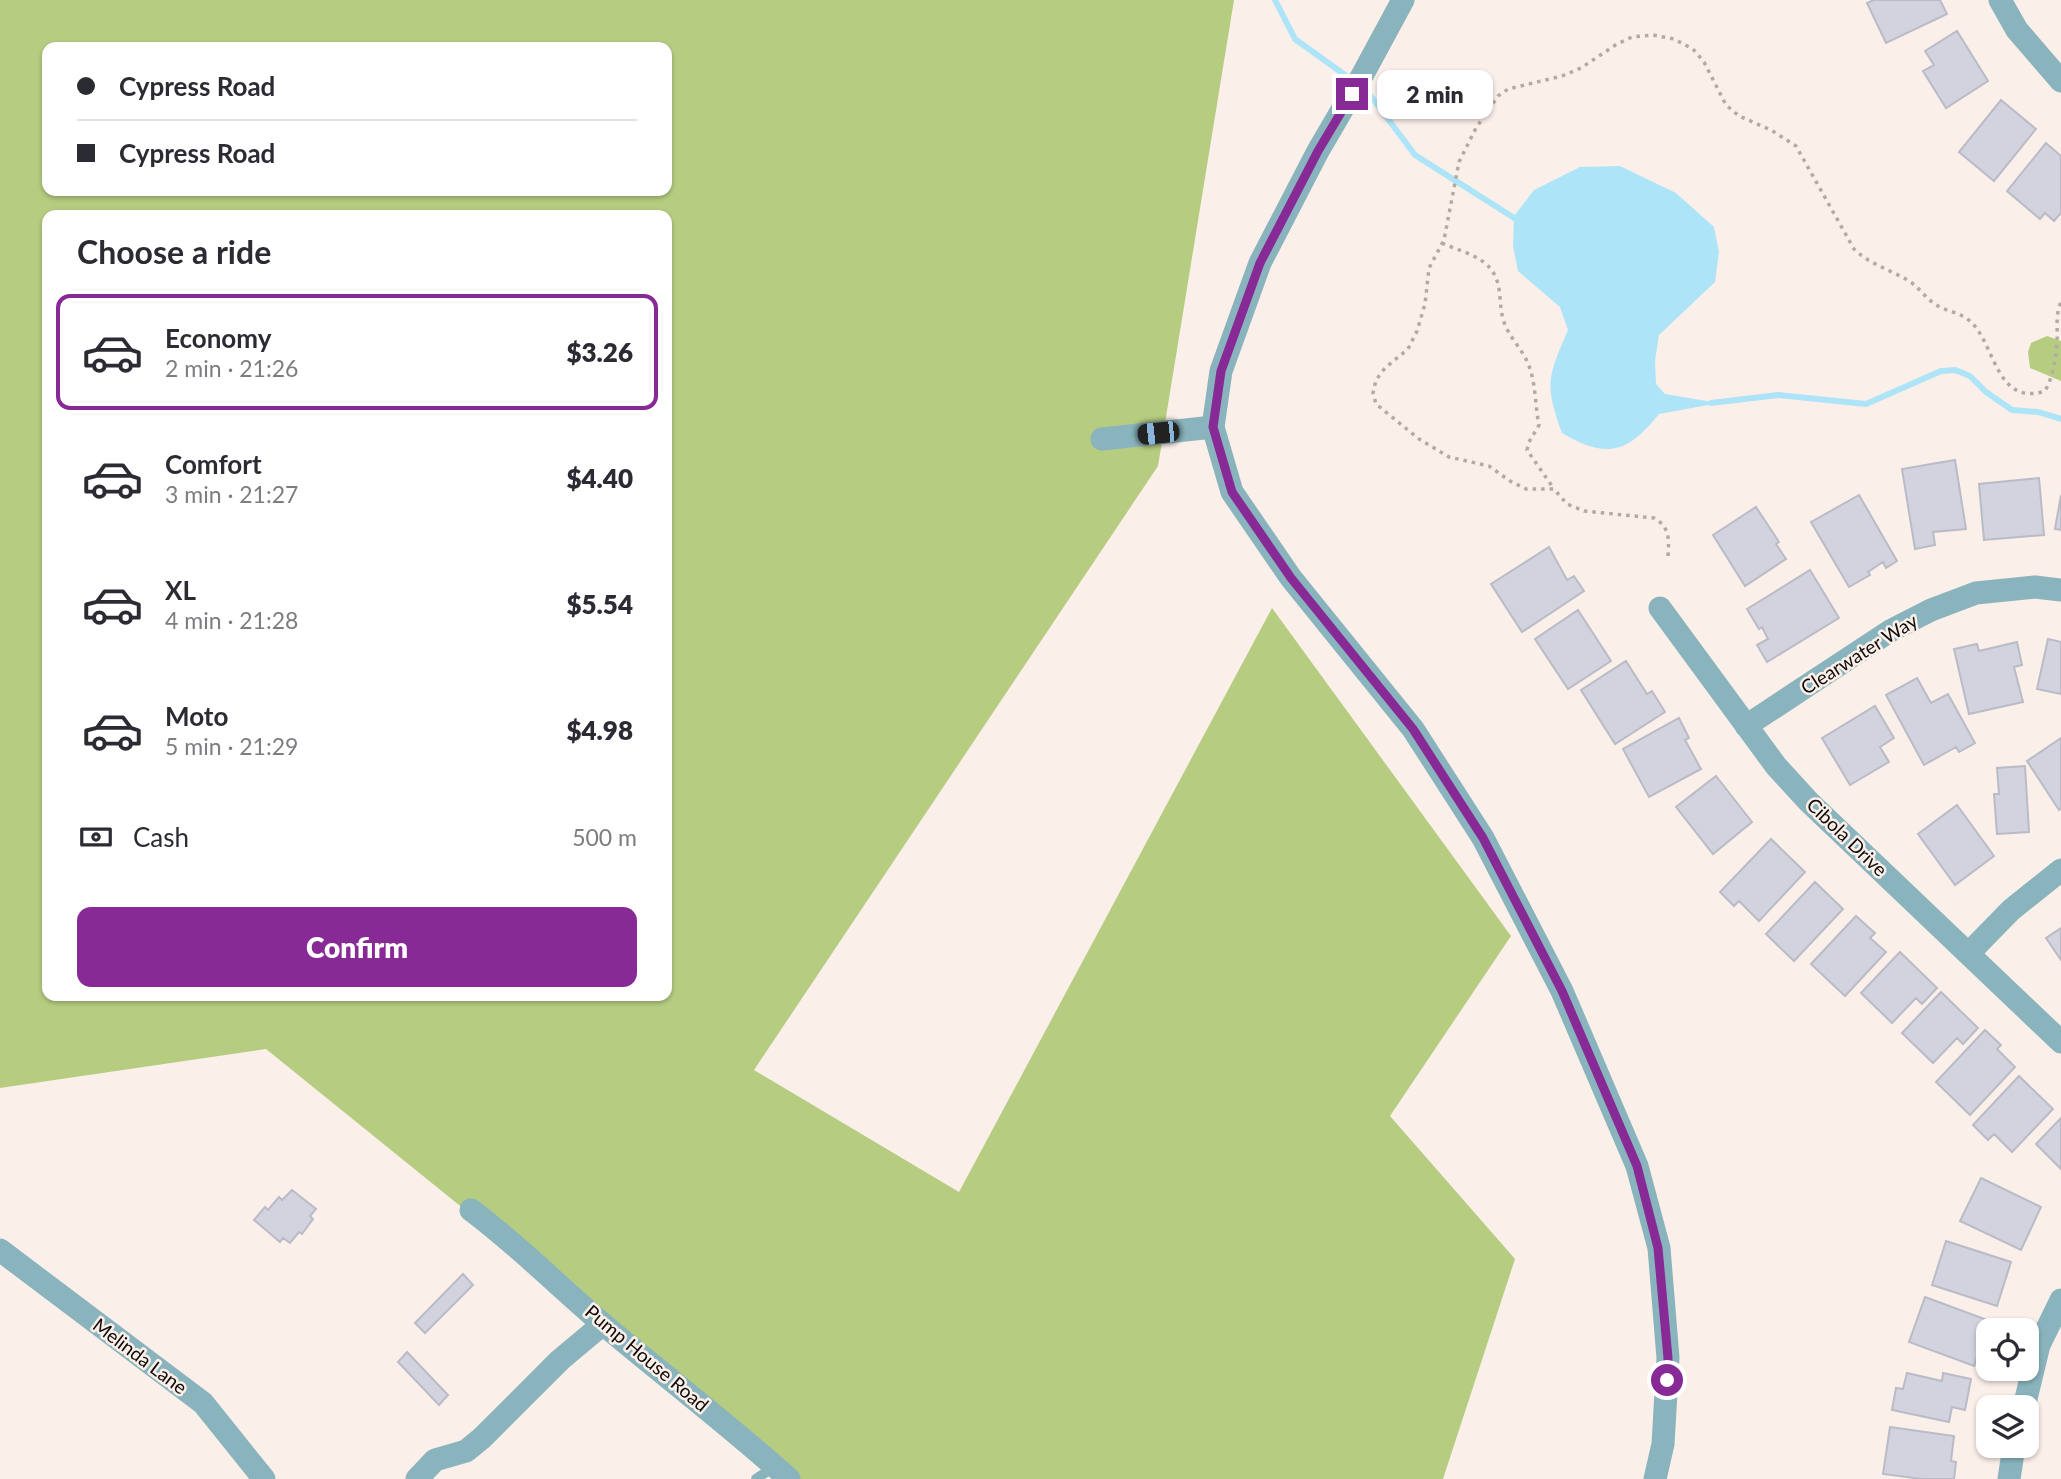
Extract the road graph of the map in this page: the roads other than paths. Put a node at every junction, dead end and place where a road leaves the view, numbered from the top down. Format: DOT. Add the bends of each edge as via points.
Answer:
graph roads {
  1 [pos="1403,0"];
  2 [pos="2000,0"];
  3 [pos="2061,81"];
  4 [pos="1213,427"];
  5 [pos="1102,439"];
  6 [pos="2061,590"];
  7 [pos="1660,608"];
  8 [pos="1746,726"];
  9 [pos="2061,870"];
  10 [pos="1969,953"];
  11 [pos="2061,1042"];
  12 [pos="471,1210"];
  13 [pos="0,1250"];
  14 [pos="2061,1300"];
  15 [pos="603,1324"];
  16 [pos="2027,1395"];
  17 [pos="2012,1458"];
  18 [pos="774,1475"];
  19 [pos="264,1479"];
  20 [pos="417,1479"];
  21 [pos="1655,1479"];
  22 [pos="2008,1479"];
  1 -- 4 [label="street" via="1260,263 1221,371"];
  2 -- 3 [label="street" via="2017,30"];
  4 -- 5 [label="street"];
  4 -- 21 [label="street" via="1232,492 1291,578 1413,729 1483,838 1562,991 1637,1166 1658,1248 1668,1358 1663,1444"];
  6 -- 8 [label="street, Clearwater Way" via="2035,587 1976,593 1931,610 1890,631"];
  7 -- 8 [label="street, Cibola Drive"];
  8 -- 10 [label="street, Cibola Drive" via="1809,803"];
  9 -- 10 [label="street" via="2011,910"];
  10 -- 11 [label="street, Cibola Drive"];
  12 -- 15 [label="street, Pump House Road"];
  13 -- 19 [label="street, Melinda Lane" via="203,1403"];
  14 -- 16 [label="street" via="2039,1345"];
  15 -- 18 [label="street, Pump House Road"];
  15 -- 20 [label="street" via="482,1438 466,1451 435,1460"];
  17 -- 22 [label="street"];
}
